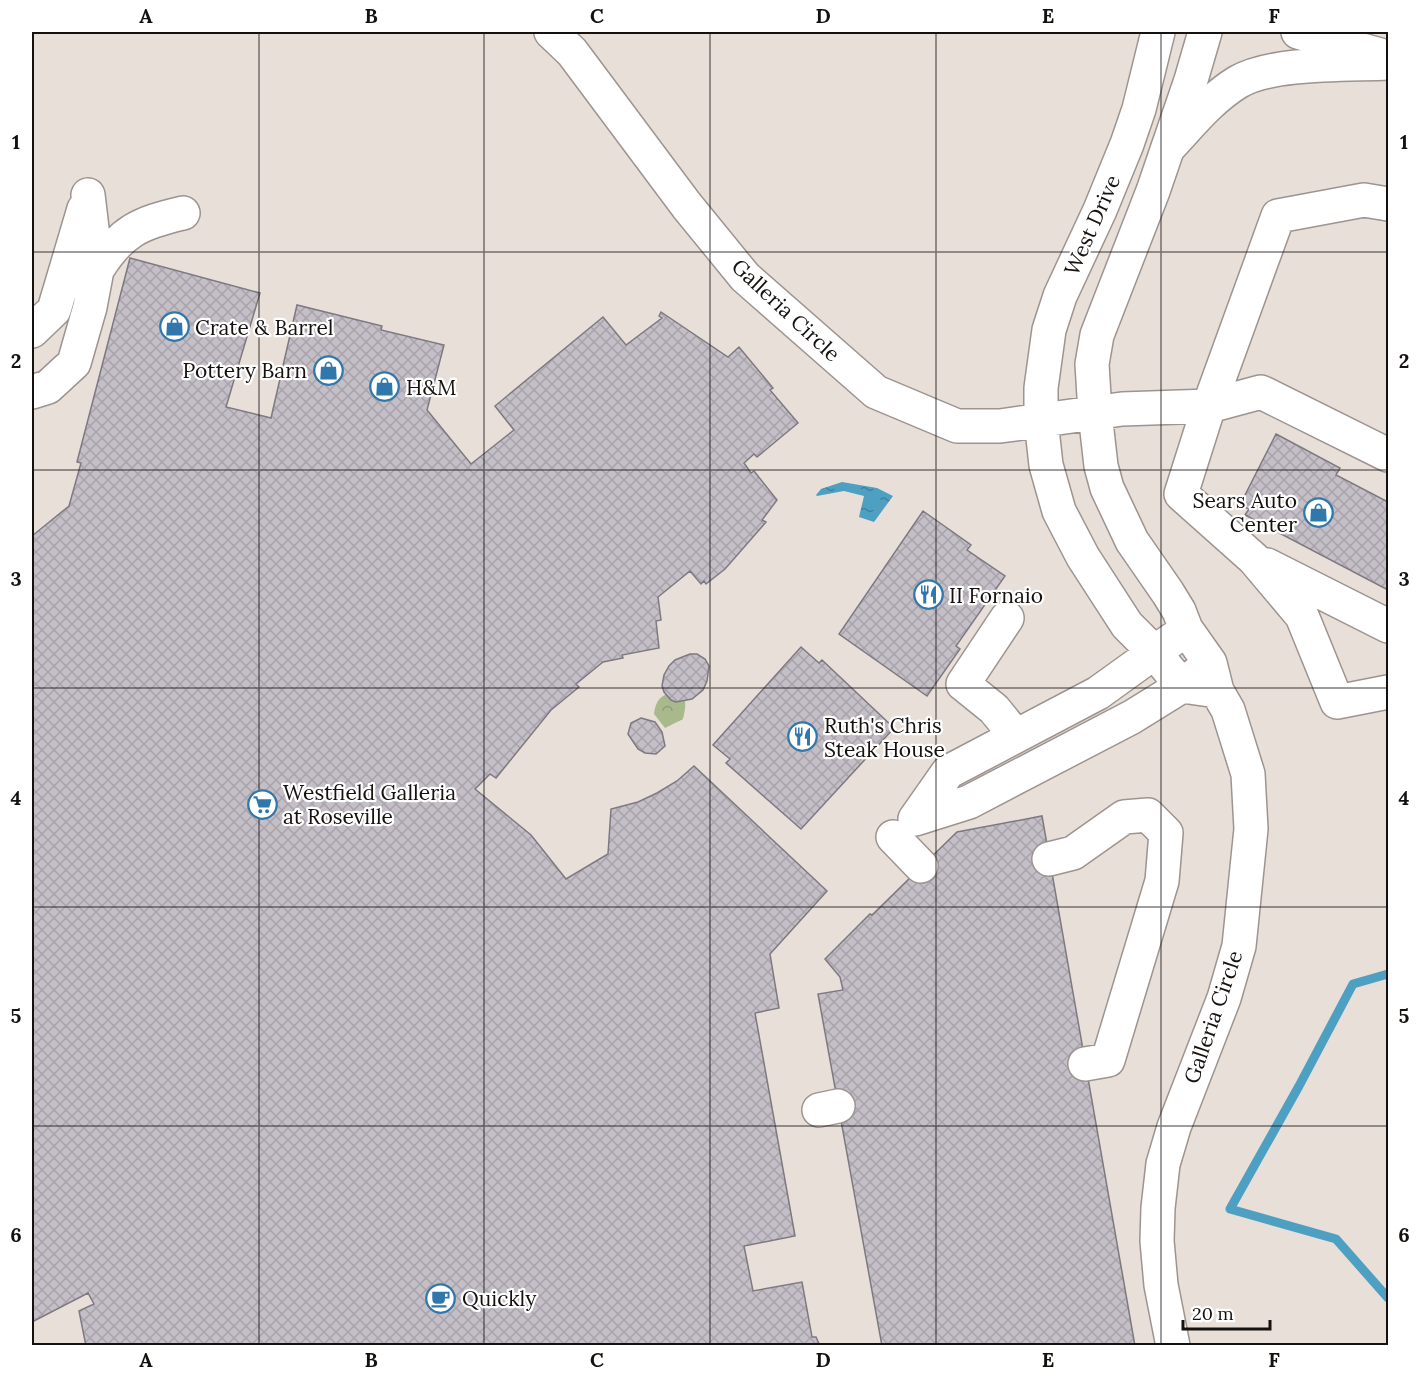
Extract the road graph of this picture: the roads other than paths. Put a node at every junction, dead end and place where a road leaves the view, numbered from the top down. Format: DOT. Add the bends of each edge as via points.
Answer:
graph roads {
  1 [pos="551,32"];
  2 [pos="1158,32"];
  3 [pos="1204,32"];
  4 [pos="1298,32"];
  5 [pos="1389,57"];
  6 [pos="1389,63"];
  7 [pos="1168,148"];
  8 [pos="1389,204"];
  9 [pos="183,213"];
  10 [pos="97,270"];
  11 [pos="32,331"];
  12 [pos="32,392"];
  13 [pos="1209,406"];
  14 [pos="1095,413"];
  15 [pos="1041,420"];
  16 [pos="1389,454"];
  17 [pos="1254,559"];
  18 [pos="1006,618"];
  19 [pos="1389,626"];
  20 [pos="1186,629"];
  21 [pos="1155,653"];
  22 [pos="1213,677"];
  23 [pos="1182,686"];
  24 [pos="1389,692"];
  25 [pos="1016,736"];
  26 [pos="892,837"];
  27 [pos="1049,859"];
  28 [pos="921,866"];
  29 [pos="1085,1064"];
  30 [pos="1173,1346"];
  1 -- 15 [label="street, Galleria Circle" via="572,52 745,277 876,392 957,426 1000,426"];
  2 -- 15 [label="street, West Drive" via="1127,144 1060,296 1049,330"];
  3 -- 7 [label="street, West Drive"];
  4 -- 5 [label="street"];
  6 -- 7 [label="street" via="1275,69 1240,81 1209,104"];
  7 -- 14 [label="street, West Drive" via="1097,335 1092,364"];
  8 -- 13 [label="street" via="1364,200 1278,216"];
  9 -- 10 [label="street" via="156,219 129,232"];
  10 -- 11 [label="street" via="88,195 54,310"];
  10 -- 12 [label="street" via="74,363 48,387"];
  13 -- 14 [label="street"];
  13 -- 16 [label="street" via="1261,392"];
  13 -- 17 [label="street" via="1181,494"];
  14 -- 15 [label="street, Galleria Circle"];
  14 -- 20 [label="street, Galleria Circle" via="1107,488 1132,541 1168,593"];
  15 -- 21 [label="street" via="1046,465 1059,511 1108,598 1127,625"];
  17 -- 19 [label="street"];
  17 -- 24 [label="street" via="1302,616 1337,702"];
  18 -- 25 [label="street" via="963,684 994,709"];
  20 -- 21 [label="street"];
  20 -- 22 [label="street, Galleria Circle"];
  21 -- 23 [label="street"];
  21 -- 25 [label="street" via="1098,693"];
  22 -- 23 [label="street"];
  22 -- 30 [label="street, Galleria Circle" via="1248,774 1251,829 1239,946 1163,1164 1157,1241"];
  23 -- 25 [label="street" via="1132,717 969,802 915,819 948,772"];
  26 -- 28 [label="street"];
  27 -- 29 [label="street" via="1073,853 1124,817 1149,815 1166,832 1162,881 1108,1060"];
}
